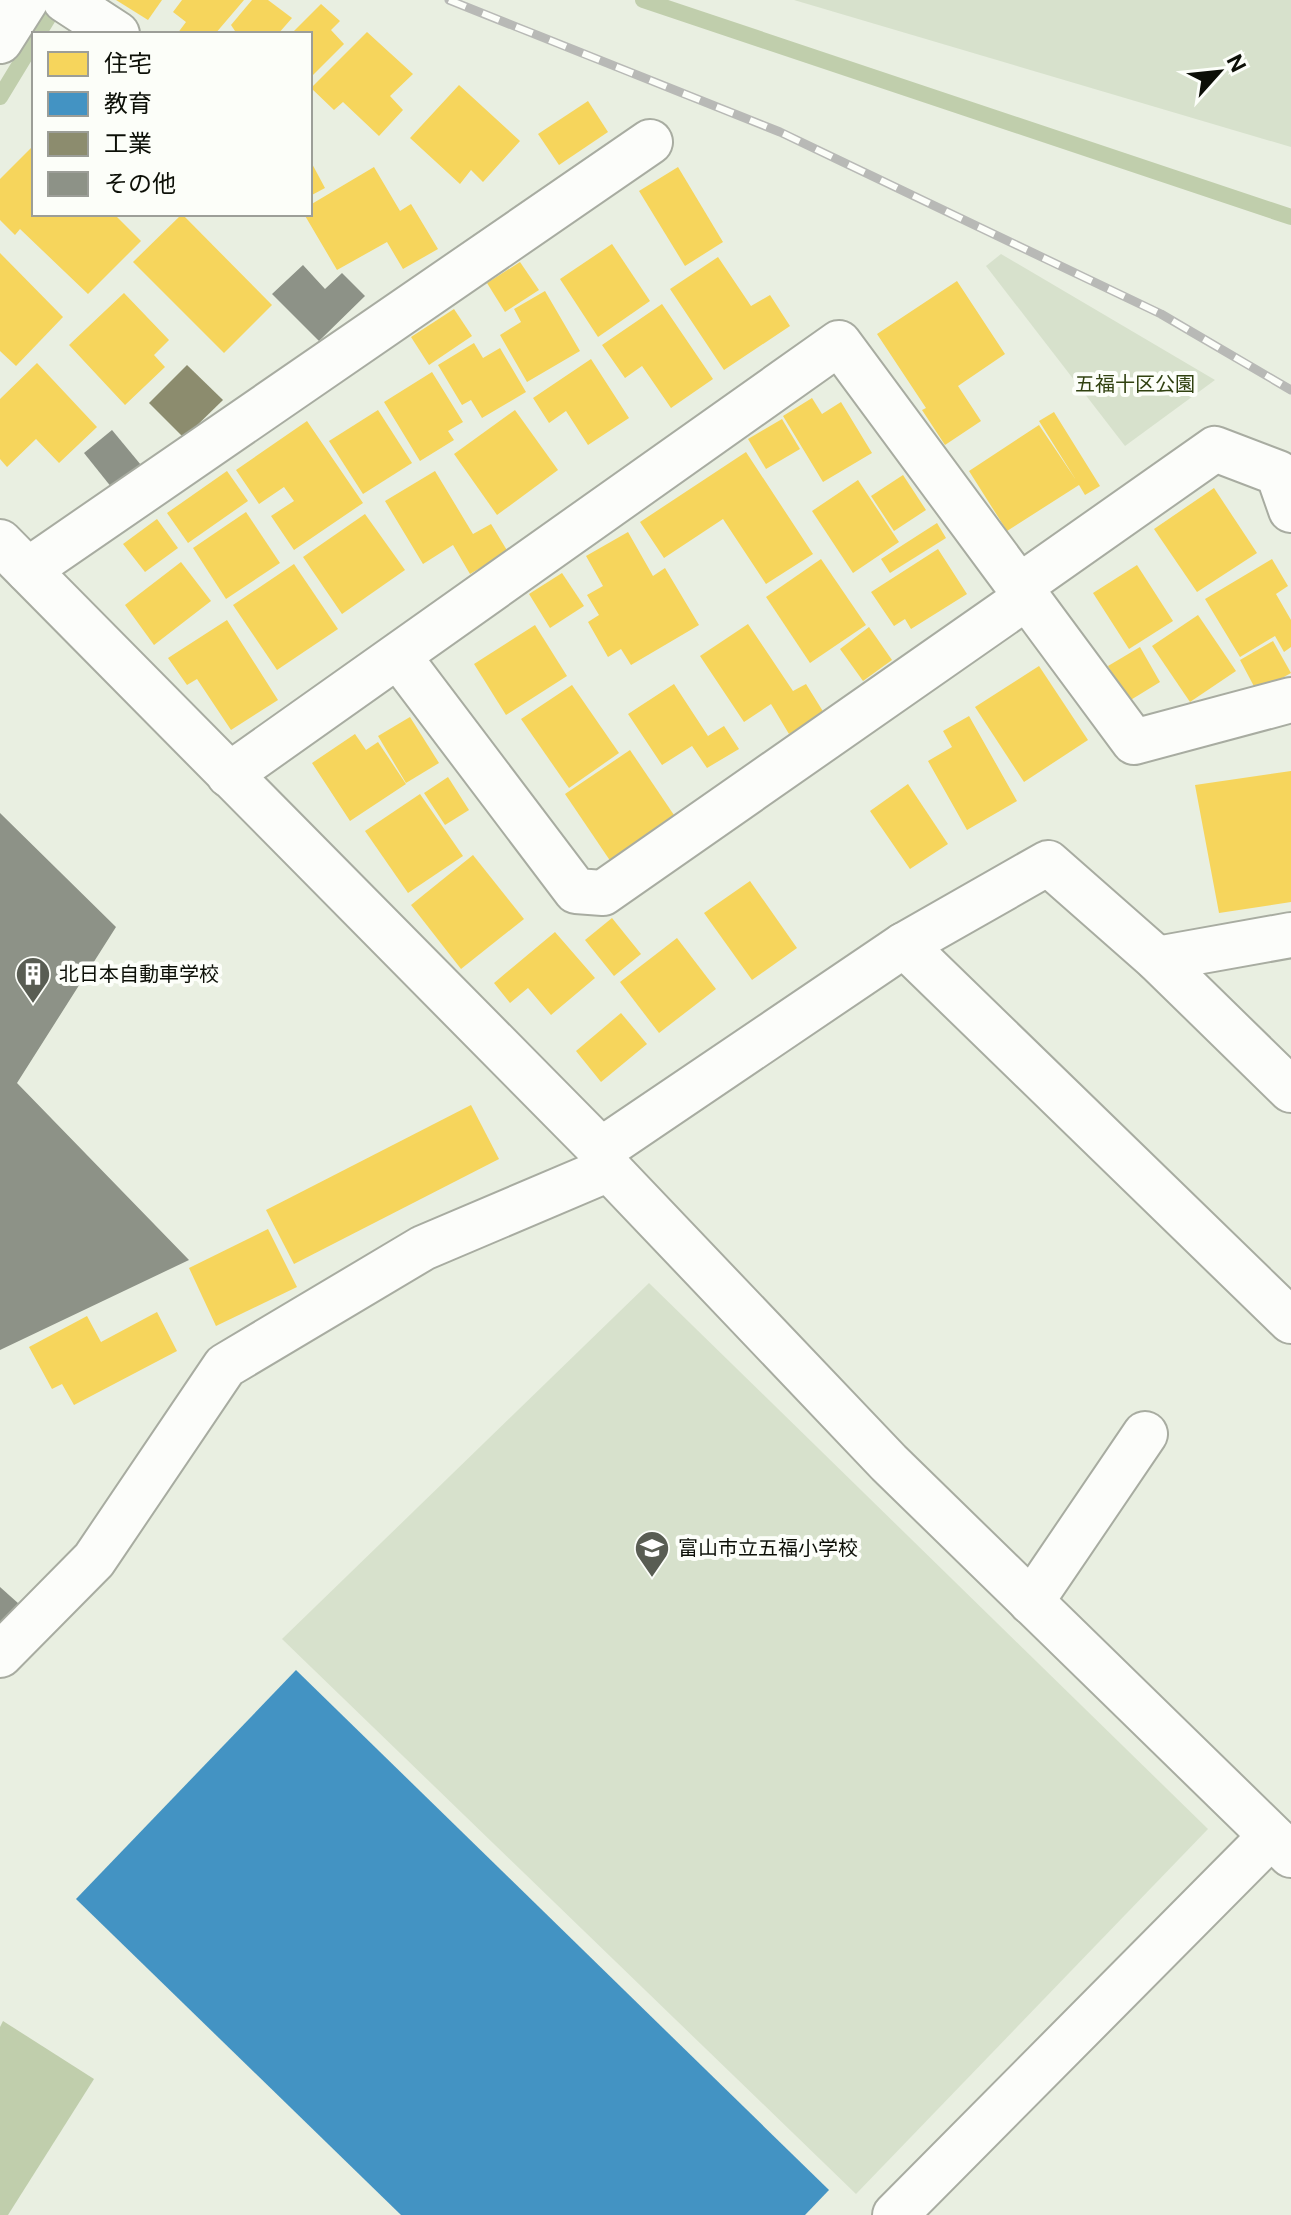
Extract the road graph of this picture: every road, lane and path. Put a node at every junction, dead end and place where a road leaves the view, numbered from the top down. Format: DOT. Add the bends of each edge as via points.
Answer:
graph roads {
  1 [pos="26,0"];
  2 [pos="67,1"];
  3 [pos="114,32"];
  4 [pos="0,41"];
  5 [pos="650,142"];
  6 [pos="1291,510"];
  7 [pos="14,556"];
  8 [pos="1022,592"];
  9 [pos="399,657"];
  10 [pos="1291,700"];
  11 [pos="229,775"];
  12 [pos="1291,935"];
  13 [pos="904,945"];
  14 [pos="1157,959"];
  15 [pos="1291,1090"];
  16 [pos="605,1160"];
  17 [pos="1291,1321"];
  18 [pos="1145,1434"];
  19 [pos="1031,1602"];
  20 [pos="0,1655"];
  21 [pos="1280,1846"];
  22 [pos="895,2215"];
  1 -- 4 [label="street"];
  2 -- 3 [label="street"];
  5 -- 7 [label="street"];
  6 -- 8 [label="street" via="1278,473 1215,449 1023,584"];
  7 -- 11 [label="street"];
  8 -- 9 [label="street" via="1017,604 603,893 576,891"];
  8 -- 9 [label="street" via="839,343"];
  8 -- 10 [label="street" via="1134,742"];
  9 -- 11 [label="street"];
  11 -- 16 [label="street"];
  12 -- 14 [label="street"];
  13 -- 14 [label="street" via="1048,863"];
  13 -- 16 [label="street"];
  13 -- 17 [label="street"];
  14 -- 15 [label="street"];
  16 -- 19 [label="street" via="889,1463"];
  16 -- 20 [label="street" via="423,1248 225,1366 94,1560"];
  18 -- 19 [label="street"];
  19 -- 21 [label="street"];
  21 -- 22 [label="street"];
}
